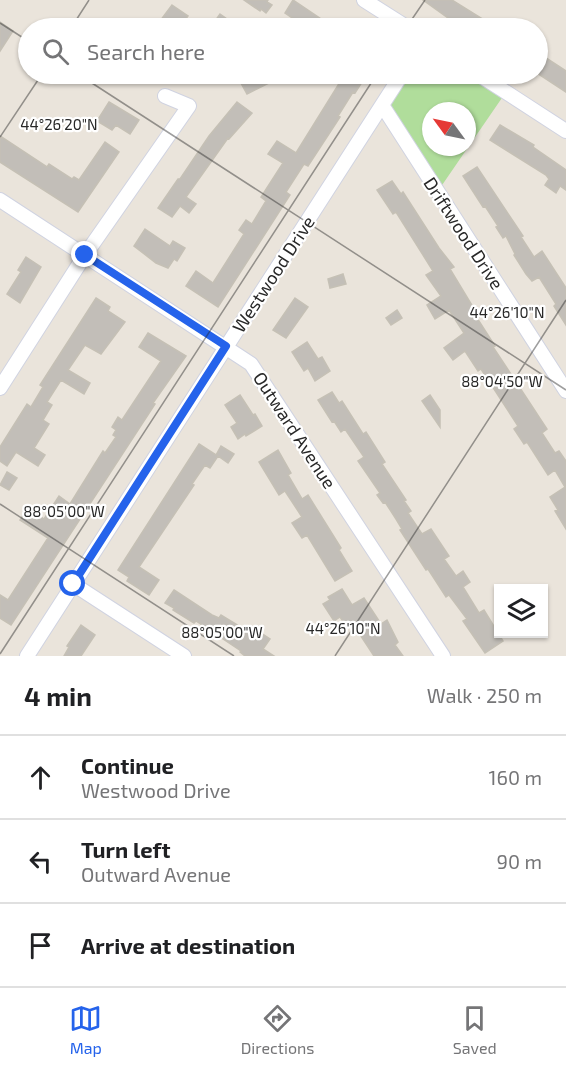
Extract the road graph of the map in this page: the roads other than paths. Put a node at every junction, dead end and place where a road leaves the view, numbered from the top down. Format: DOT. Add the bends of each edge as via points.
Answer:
graph roads {
  1 [pos="364,0"];
  2 [pos="392,18"];
  3 [pos="396,84"];
  4 [pos="493,84"];
  5 [pos="165,96"];
  6 [pos="382,105"];
  7 [pos="566,131"];
  8 [pos="0,200"];
  9 [pos="85,255"];
  10 [pos="226,346"];
  11 [pos="0,387"];
  12 [pos="566,391"];
  13 [pos="73,584"];
  14 [pos="27,656"];
  15 [pos="184,656"];
  16 [pos="443,656"];
  1 -- 2 [label="street"];
  3 -- 6 [label="street, Westwood Drive"];
  4 -- 7 [label="street"];
  5 -- 9 [label="street" via="189,106"];
  6 -- 10 [label="street, Westwood Drive"];
  6 -- 12 [label="street, Driftwood Drive"];
  8 -- 9 [label="street, Outward Avenue"];
  9 -- 10 [label="street, Outward Avenue"];
  9 -- 11 [label="street"];
  10 -- 13 [label="street, Westwood Drive"];
  10 -- 16 [label="street, Outward Avenue" via="251,364"];
  13 -- 14 [label="street, Westwood Drive"];
  13 -- 15 [label="street"];
}
